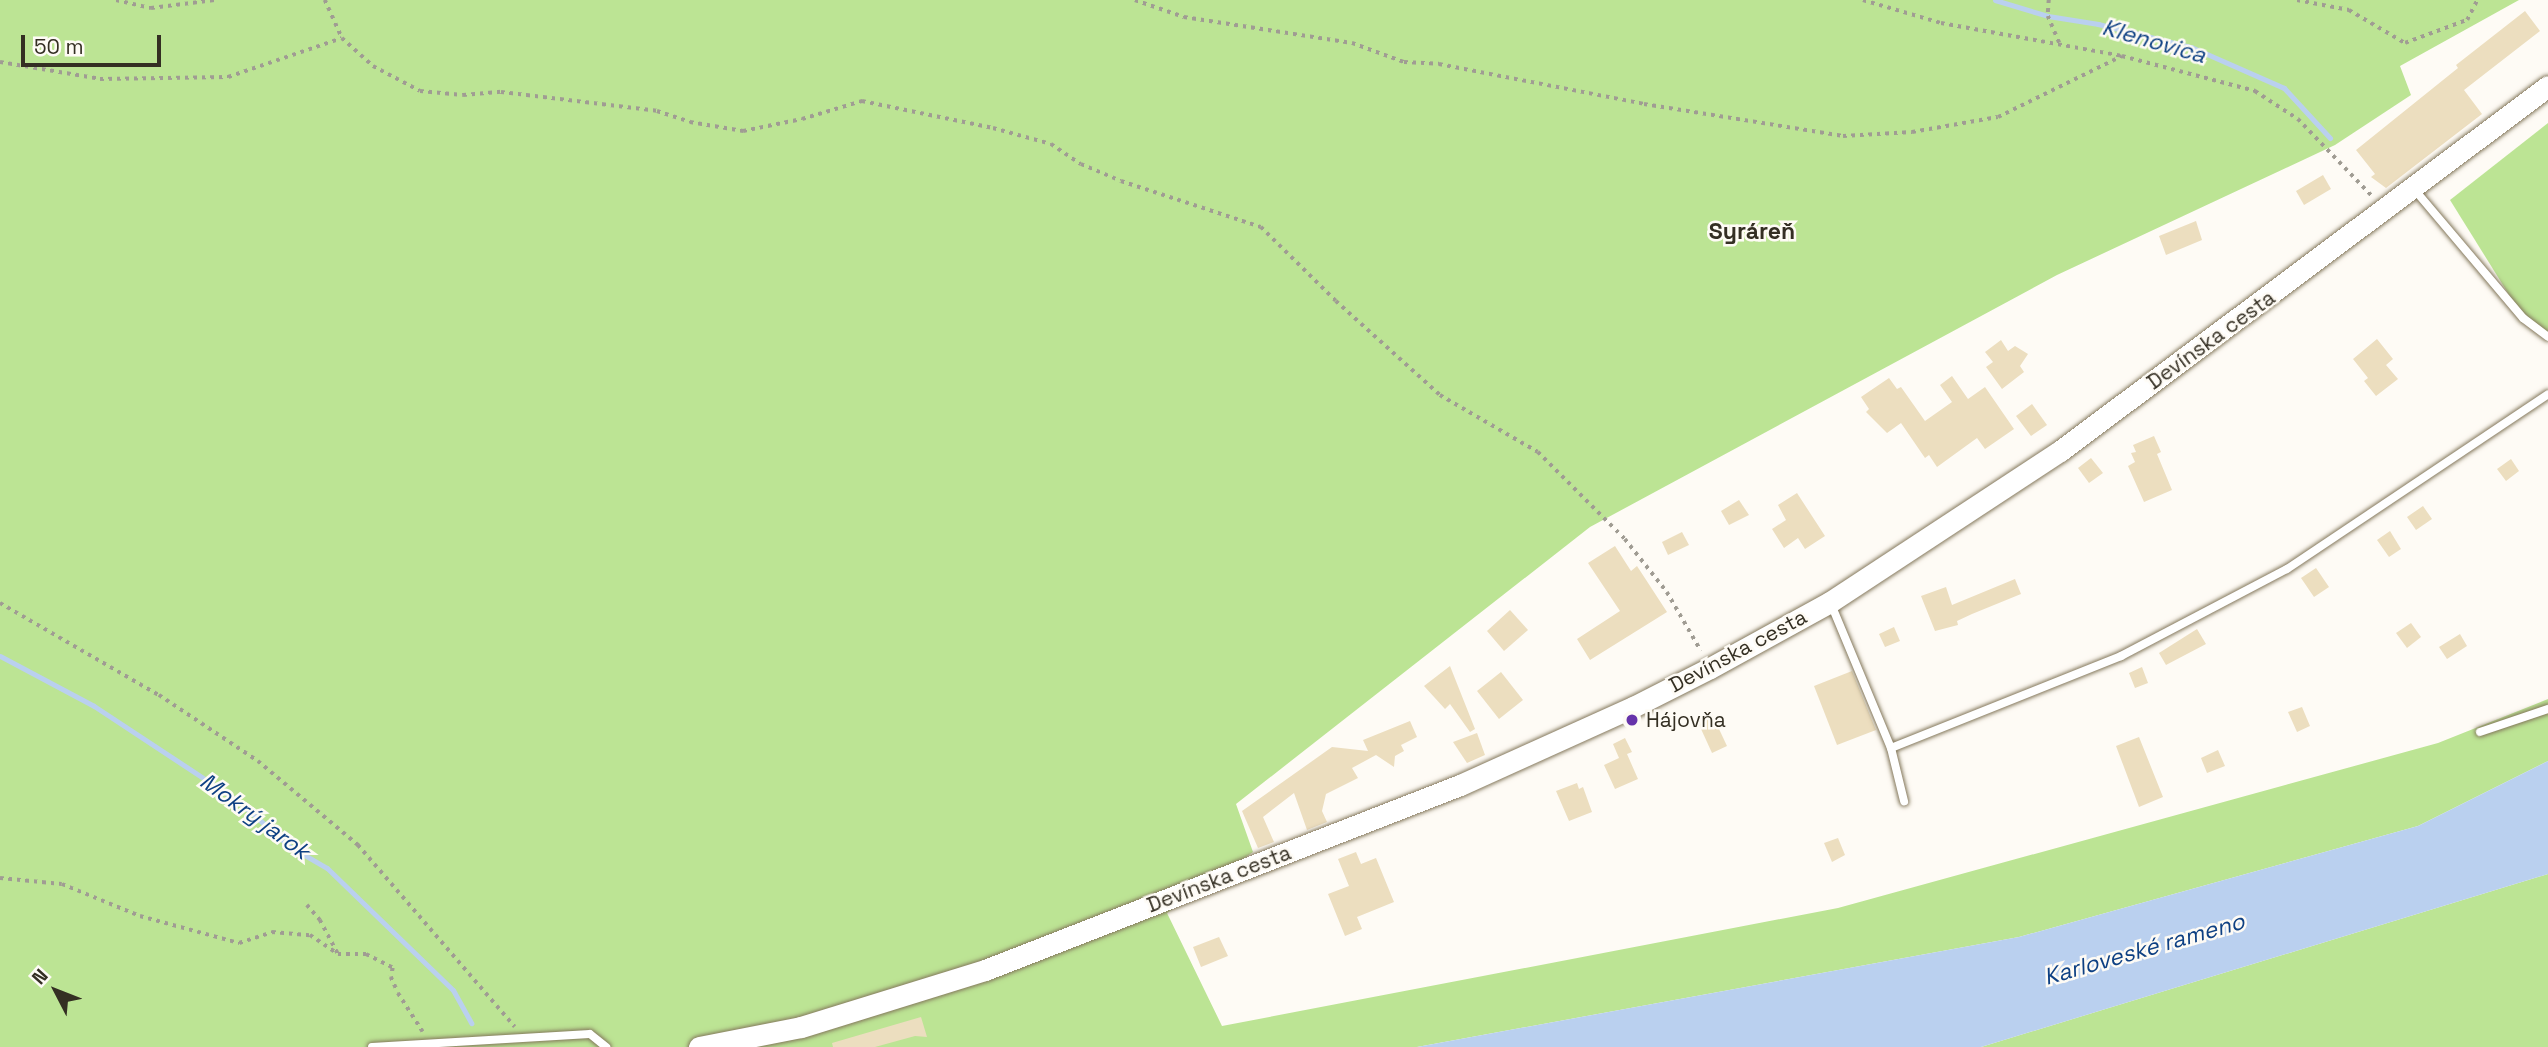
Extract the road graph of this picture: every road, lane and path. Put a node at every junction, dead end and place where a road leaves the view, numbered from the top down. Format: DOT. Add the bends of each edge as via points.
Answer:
graph roads {
  1 [pos="116,0"];
  2 [pos="215,0"];
  3 [pos="325,0"];
  4 [pos="1135,0"];
  5 [pos="1863,0"];
  6 [pos="2049,0"];
  7 [pos="2297,0"];
  8 [pos="2477,0"];
  9 [pos="342,38"];
  10 [pos="2061,46"];
  11 [pos="2122,56"];
  12 [pos="0,62"];
  13 [pos="2548,86"];
  14 [pos="2414,189"];
  15 [pos="2385,211"];
  16 [pos="2548,337"];
  17 [pos="2548,394"];
  18 [pos="1830,602"];
  19 [pos="0,603"];
  20 [pos="1710,668"];
  21 [pos="2548,709"];
  22 [pos="2480,732"];
  23 [pos="1891,748"];
  24 [pos="1904,801"];
  25 [pos="0,878"];
  26 [pos="307,905"];
  27 [pos="338,954"];
  28 [pos="523,1037"];
  29 [pos="429,1043"];
  30 [pos="372,1047"];
  31 [pos="606,1047"];
  32 [pos="699,1047"];
  1 -- 2 [label="path" via="151,8"];
  3 -- 9 [label="path"];
  4 -- 11 [label="path" via="1184,17 1352,43 1404,62 1439,64 1843,136 1912,132 1998,117"];
  5 -- 10 [label="path" via="1941,23"];
  6 -- 10 [label="path" via="2048,16"];
  7 -- 8 [label="path" via="2349,10 2405,43 2467,20"];
  9 -- 12 [label="path" via="228,77 100,79"];
  9 -- 20 [label="path" via="373,66 420,91 501,92 657,111 743,131 862,101 1051,144 1081,164 1121,181 1261,226 1440,395 1538,452 1625,539 1667,592"];
  10 -- 11 [label="path"];
  11 -- 15 [label="path" via="2255,92 2286,108"];
  13 -- 14 [label="street, Devínska cesta"];
  14 -- 15 [label="street, Devínska cesta"];
  14 -- 16 [label="lane" via="2523,318"];
  15 -- 18 [label="street, Devínska cesta" via="2060,452"];
  17 -- 23 [label="lane" via="2287,569 2121,656"];
  18 -- 20 [label="street, Devínska cesta"];
  18 -- 23 [label="lane"];
  19 -- 28 [label="path" via="159,695 258,761 358,845"];
  20 -- 32 [label="street, Devínska cesta" via="1633,708 1460,785 985,970 801,1027"];
  21 -- 22 [label="lane"];
  23 -- 24 [label="lane"];
  25 -- 27 [label="path" via="62,884 141,916 239,943 272,932 310,935"];
  26 -- 27 [label="path"];
  27 -- 29 [label="path" via="366,954 393,968 391,977 398,993"];
  28 -- 29 [label="lane"];
  28 -- 31 [label="lane" via="590,1034"];
  29 -- 30 [label="lane"];
}
